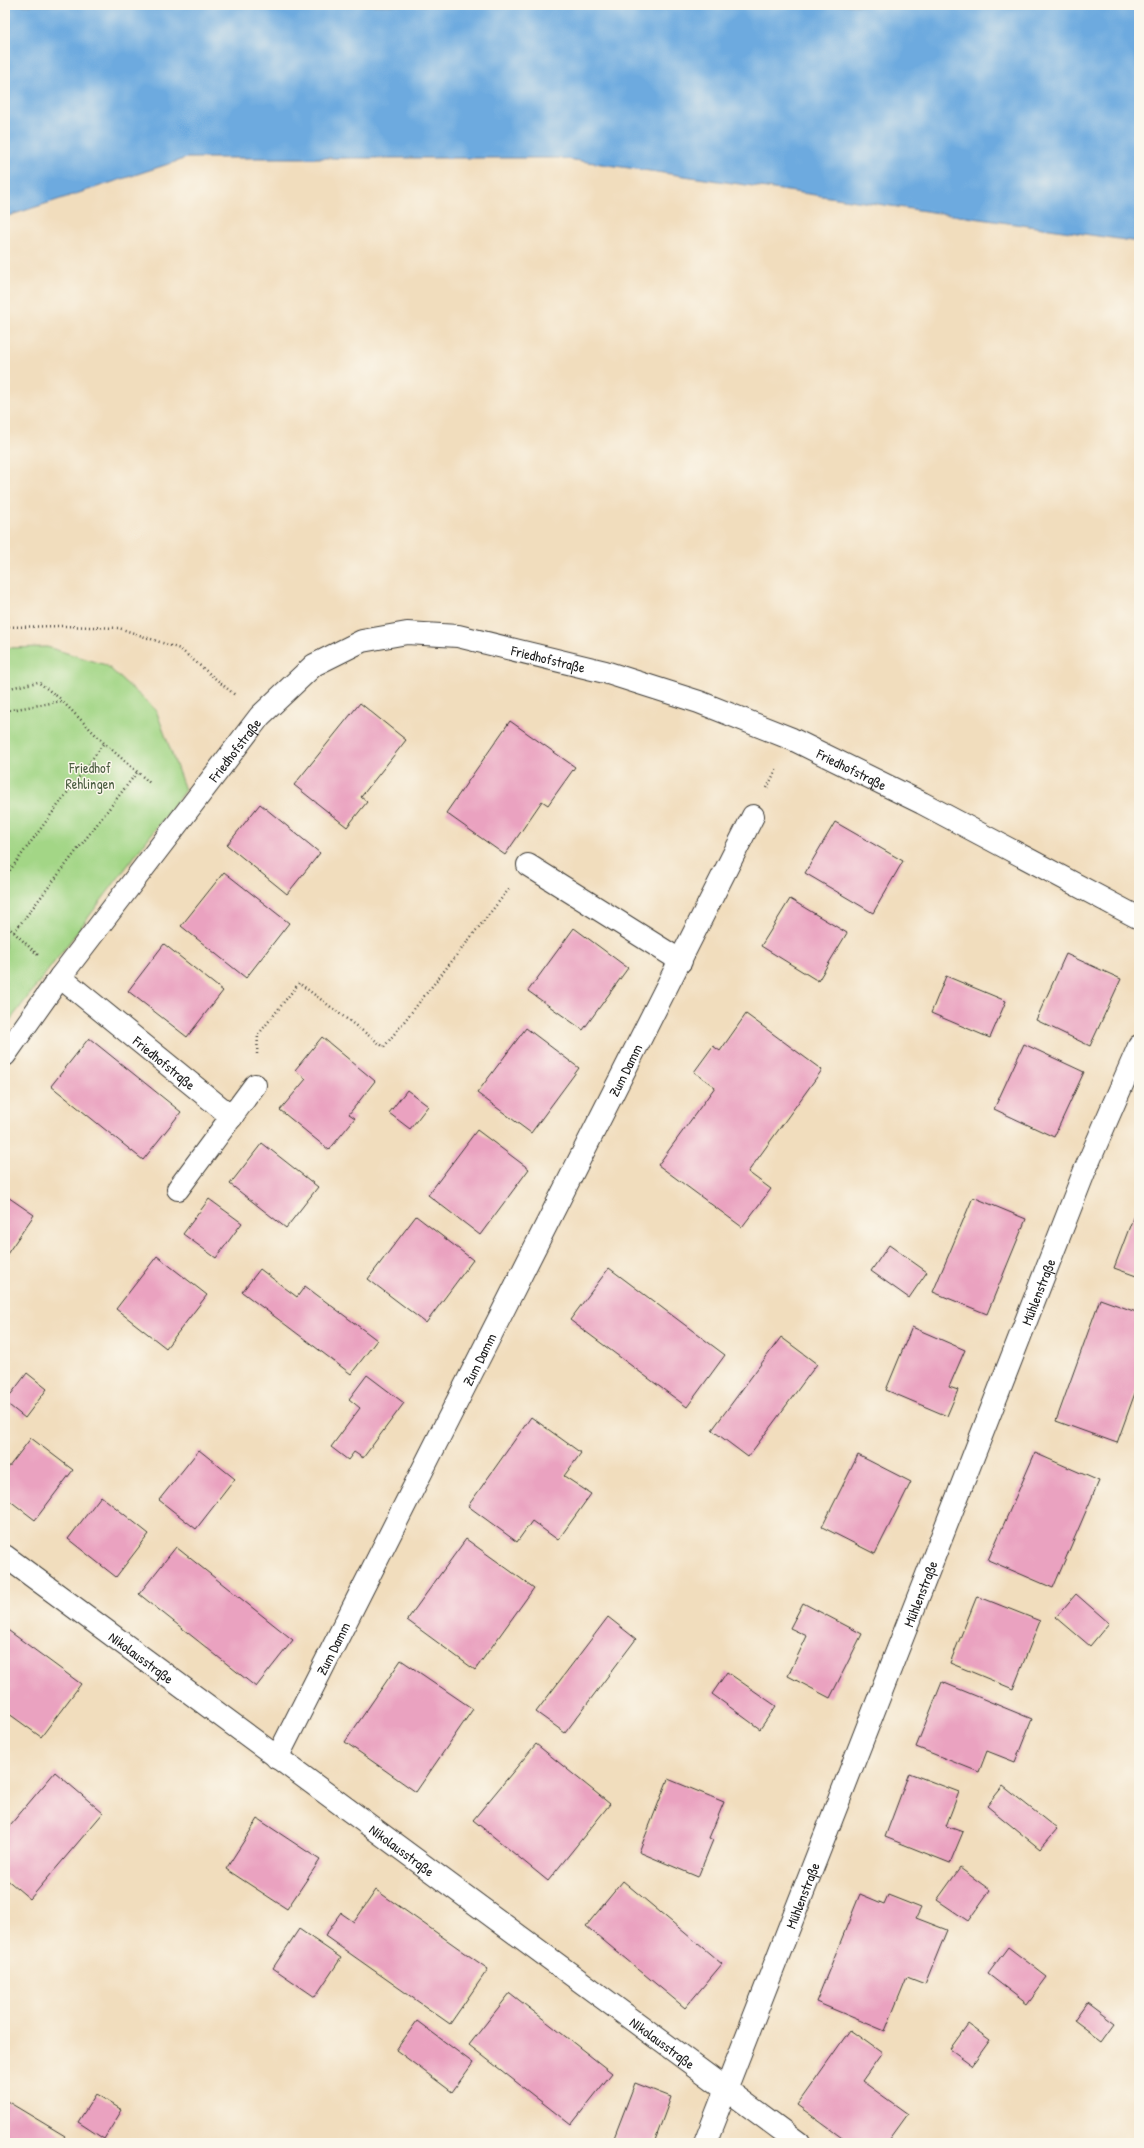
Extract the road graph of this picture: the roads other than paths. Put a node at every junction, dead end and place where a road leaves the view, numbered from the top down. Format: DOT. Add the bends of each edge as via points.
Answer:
graph roads {
  1 [pos="753,816"];
  2 [pos="528,865"];
  3 [pos="1139,918"];
  4 [pos="681,961"];
  5 [pos="60,977"];
  6 [pos="1139,1046"];
  7 [pos="5,1055"];
  8 [pos="255,1085"];
  9 [pos="232,1117"];
  10 [pos="178,1188"];
  11 [pos="5,1556"];
  12 [pos="277,1758"];
  13 [pos="726,2090"];
  14 [pos="704,2143"];
  15 [pos="799,2143"];
  1 -- 4 [label="street, Zum Damm"];
  2 -- 4 [label="street"];
  3 -- 5 [label="street, Friedhofstraße" via="922,803 792,739 699,702 605,672 458,636 407,633 362,641 314,665 260,716"];
  4 -- 12 [label="street, Zum Damm"];
  5 -- 7 [label="street, Friedhofstraße"];
  5 -- 9 [label="street, Friedhofstraße"];
  6 -- 13 [label="street, Mühlenstraße" via="1085,1170"];
  8 -- 9 [label="street"];
  9 -- 10 [label="street"];
  11 -- 12 [label="street, Nikolausstraße"];
  12 -- 13 [label="street, Nikolausstraße"];
  13 -- 14 [label="street, Mühlenstraße"];
  13 -- 15 [label="street, Nikolausstraße"];
}
